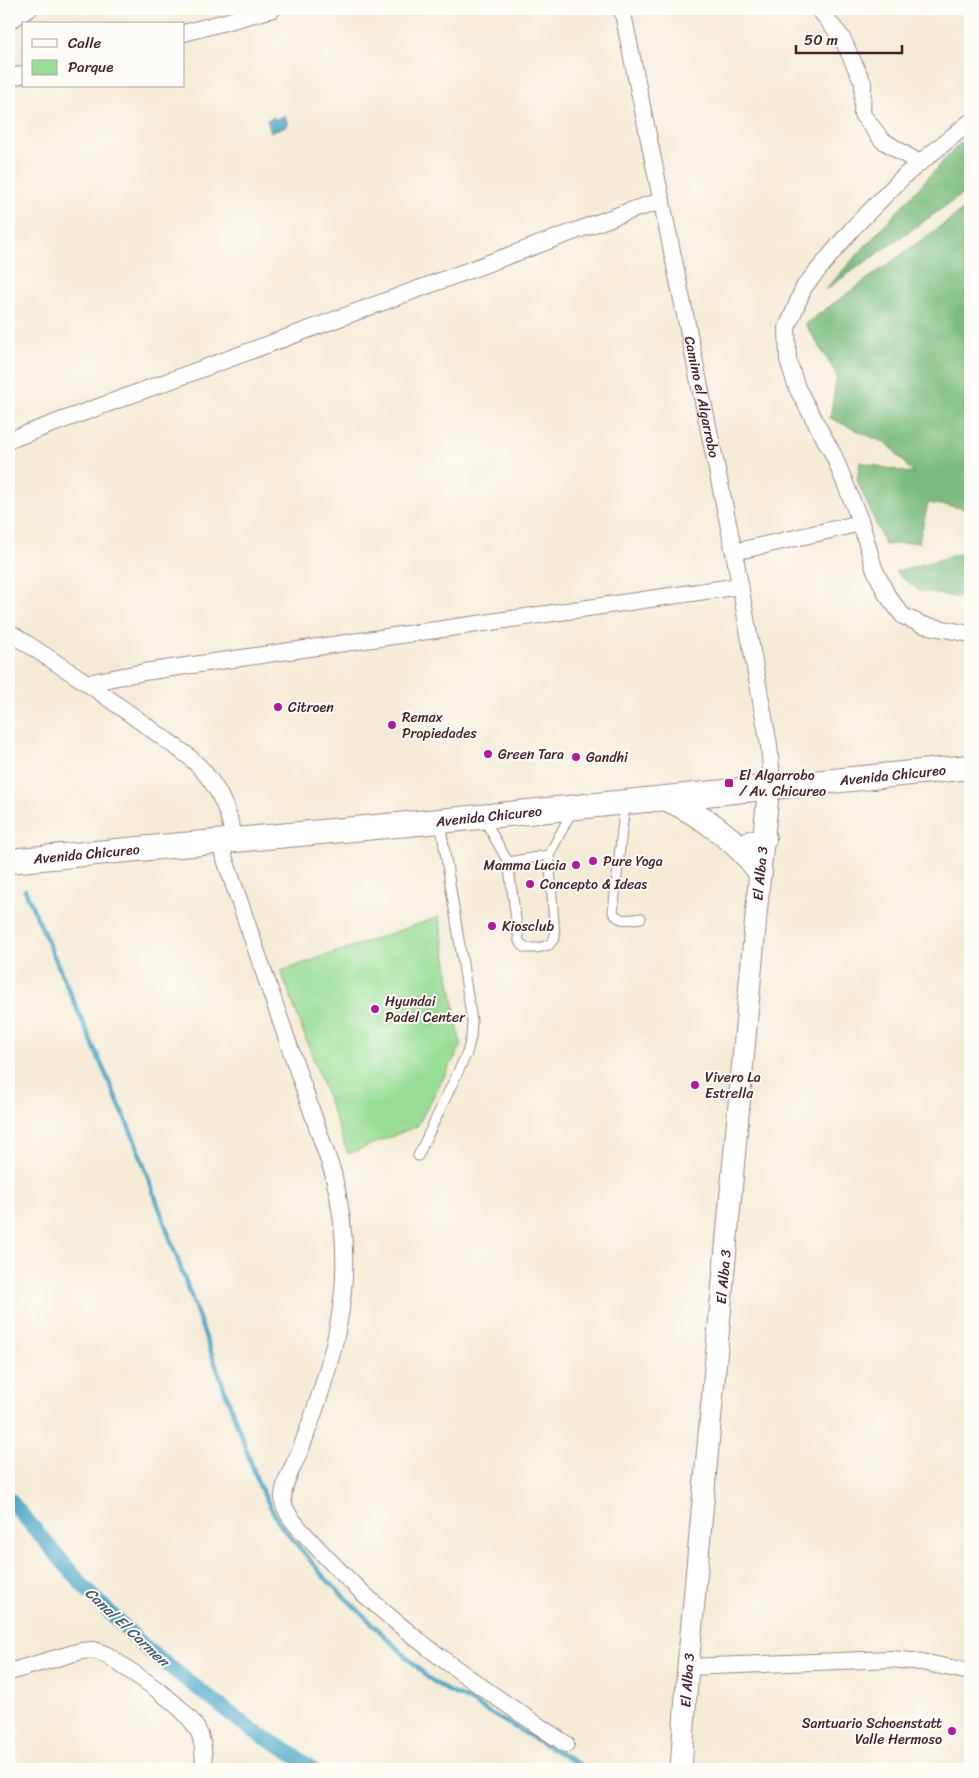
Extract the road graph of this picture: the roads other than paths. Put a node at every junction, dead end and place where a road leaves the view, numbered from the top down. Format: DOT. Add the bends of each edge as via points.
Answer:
graph roads {
  1 [pos="28,9"];
  2 [pos="273,9"];
  3 [pos="622,9"];
  4 [pos="819,9"];
  5 [pos="9,21"];
  6 [pos="185,33"];
  7 [pos="22,75"];
  8 [pos="9,78"];
  9 [pos="970,122"];
  10 [pos="919,163"];
  11 [pos="662,201"];
  12 [pos="9,440"];
  13 [pos="861,523"];
  14 [pos="734,552"];
  15 [pos="740,586"];
  16 [pos="9,632"];
  17 [pos="970,634"];
  18 [pos="86,683"];
  19 [pos="970,767"];
  20 [pos="769,786"];
  21 [pos="668,799"];
  22 [pos="625,803"];
  23 [pos="574,808"];
  24 [pos="482,817"];
  25 [pos="440,821"];
  26 [pos="764,839"];
  27 [pos="226,842"];
  28 [pos="738,847"];
  29 [pos="549,855"];
  30 [pos="9,861"];
  31 [pos="508,862"];
  32 [pos="760,872"];
  33 [pos="642,918"];
  34 [pos="418,1156"];
  35 [pos="688,1667"];
  36 [pos="9,1672"];
  37 [pos="970,1672"];
  38 [pos="566,1744"];
  39 [pos="204,1769"];
  40 [pos="681,1769"];
  1 -- 5 [label="street"];
  2 -- 6 [label="street"];
  3 -- 11 [label="street, Camino el Algarrobo"];
  4 -- 10 [label="street" via="842,38 863,83 862,114 882,140"];
  7 -- 8 [label="street"];
  9 -- 10 [label="street"];
  10 -- 13 [label="street" via="852,229 804,286 787,328 788,360 798,388 834,456"];
  11 -- 12 [label="street"];
  11 -- 14 [label="street, Camino el Algarrobo"];
  13 -- 14 [label="street"];
  13 -- 17 [label="street" via="874,568 887,596 903,616 923,625"];
  14 -- 15 [label="street, Camino el Algarrobo"];
  15 -- 18 [label="street"];
  15 -- 20 [label="street, Camino el Algarrobo" via="769,745"];
  16 -- 18 [label="street"];
  18 -- 27 [label="street" via="199,765 210,778 229,814"];
  19 -- 20 [label="main road, Avenida Chicureo"];
  20 -- 21 [label="main road, Avenida Chicureo"];
  20 -- 26 [label="street, El Alba 3"];
  21 -- 22 [label="main road, Avenida Chicureo"];
  21 -- 28 [label="main road" via="693,812"];
  22 -- 23 [label="main road, Avenida Chicureo"];
  22 -- 33 [label="lane" via="613,912 621,920"];
  23 -- 24 [label="main road, Avenida Chicureo"];
  23 -- 29 [label="lane"];
  24 -- 25 [label="main road, Avenida Chicureo"];
  24 -- 31 [label="lane"];
  25 -- 27 [label="main road, Avenida Chicureo"];
  25 -- 34 [label="lane" via="472,1021 471,1037 467,1053"];
  26 -- 28 [label="main road"];
  26 -- 32 [label="street, El Alba 3"];
  27 -- 30 [label="main road, Avenida Chicureo"];
  27 -- 38 [label="street" via="333,1173 344,1226 346,1263 341,1315 321,1392 285,1485 284,1506 318,1549 395,1622 448,1664"];
  28 -- 32 [label="main road"];
  29 -- 31 [label="lane"];
  29 -- 31 [label="lane" via="555,937 549,944 538,948 525,948 519,941"];
  32 -- 35 [label="street, El Alba 3"];
  35 -- 37 [label="street" via="891,1660 922,1662"];
  35 -- 40 [label="street, El Alba 3"];
  36 -- 39 [label="street" via="81,1651 94,1650 107,1655 190,1718 202,1743"];
}
